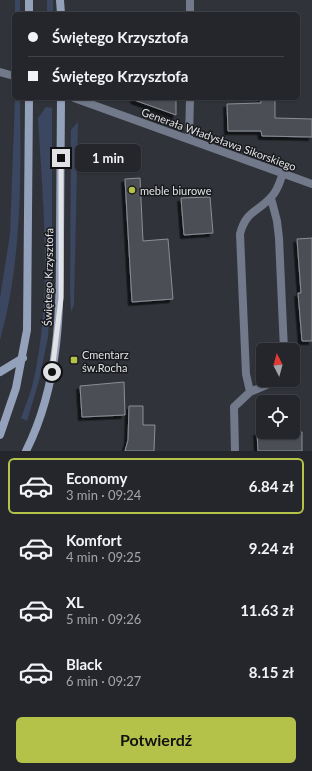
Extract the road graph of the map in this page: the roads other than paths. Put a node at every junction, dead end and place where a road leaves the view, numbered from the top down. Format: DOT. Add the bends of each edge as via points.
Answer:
graph roads {
  1 [pos="29,0"];
  2 [pos="60,0"];
  3 [pos="190,0"];
  4 [pos="29,12"];
  5 [pos="60,12"];
  6 [pos="190,12"];
  7 [pos="0,72"];
  8 [pos="12,75"];
  9 [pos="29,100"];
  10 [pos="61,100"];
  11 [pos="80,100"];
  12 [pos="190,100"];
  13 [pos="190,139"];
  14 [pos="282,173"];
  15 [pos="312,184"];
  16 [pos="271,198"];
  17 [pos="284,343"];
  18 [pos="23,358"];
  19 [pos="0,372"];
  20 [pos="262,387"];
  21 [pos="250,392"];
  22 [pos="0,435"];
  23 [pos="26,451"];
  24 [pos="235,451"];
  1 -- 4 [label="main road"];
  2 -- 5 [label="main road"];
  3 -- 6 [label="street"];
  7 -- 8 [label="street"];
  9 -- 18 [label="main road, Świętego Krzysztofa" via="29,263 27,330"];
  10 -- 23 [label="main road, Świętego Krzysztofa" via="61,298 55,359 47,397"];
  11 -- 13 [label="street, Generała Władysława Sikorskiego"];
  12 -- 13 [label="street"];
  13 -- 14 [label="street, Generała Władysława Sikorskiego"];
  14 -- 15 [label="street, Generała Władysława Sikorskiego"];
  14 -- 16 [label="street"];
  16 -- 17 [label="street" via="279,238"];
  16 -- 21 [label="street" via="243,222 240,234 246,374"];
  18 -- 19 [label="main road"];
  18 -- 22 [label="main road, Świętego Krzysztofa"];
  20 -- 21 [label="street"];
  21 -- 24 [label="street" via="234,407"];
}
